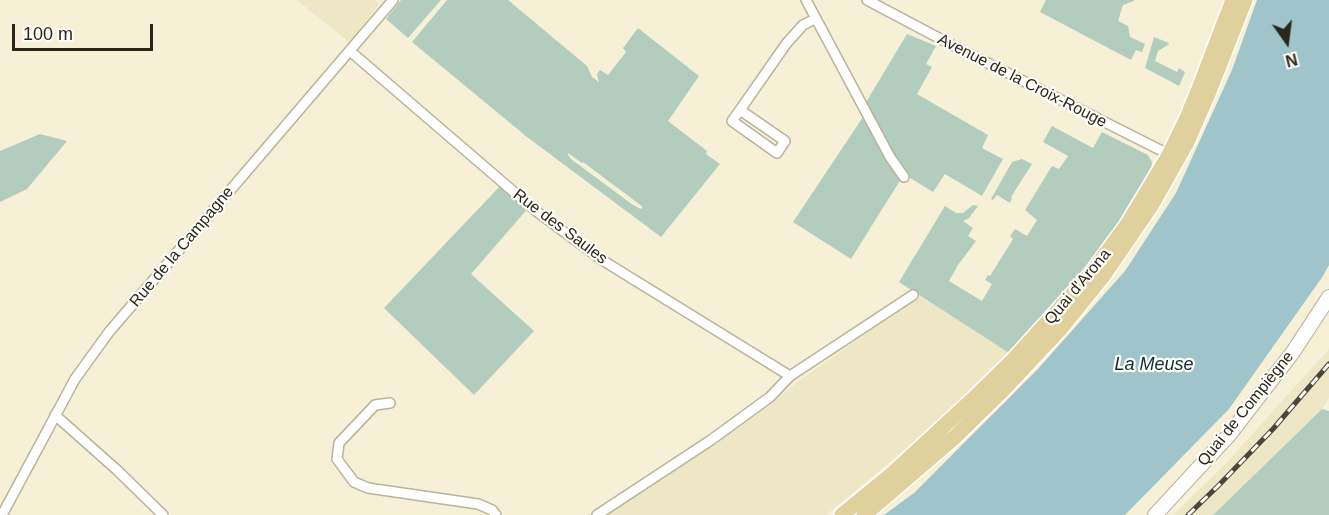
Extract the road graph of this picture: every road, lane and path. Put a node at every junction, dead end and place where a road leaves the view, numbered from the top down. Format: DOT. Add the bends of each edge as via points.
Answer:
graph roads {
  1 [pos="393,0"];
  2 [pos="806,0"];
  3 [pos="867,0"];
  4 [pos="1233,0"];
  5 [pos="1245,0"];
  6 [pos="815,19"];
  7 [pos="350,51"];
  8 [pos="740,110"];
  9 [pos="1173,157"];
  10 [pos="904,177"];
  11 [pos="913,295"];
  12 [pos="1329,297"];
  13 [pos="790,376"];
  14 [pos="390,403"];
  15 [pos="55,415"];
  16 [pos="2,515"];
  17 [pos="164,515"];
  18 [pos="496,515"];
  19 [pos="597,515"];
  20 [pos="842,515"];
  21 [pos="864,515"];
  22 [pos="1155,515"];
  1 -- 7 [label="street, Rue de la Campagne"];
  2 -- 6 [label="street"];
  3 -- 9 [label="street, Avenue de la Croix-Rouge"];
  4 -- 9 [label="main road, Quai d'Arona"];
  5 -- 9 [label="main road, Quai d'Arona" via="1208,94"];
  6 -- 8 [label="street" via="803,25 786,44"];
  6 -- 10 [label="street"];
  7 -- 13 [label="street, Rue des Saules" via="536,212 602,260"];
  7 -- 15 [label="street, Rue de la Campagne" via="109,332"];
  8 -- 8 [label="street" via="785,141 777,153 732,122"];
  9 -- 20 [label="main road, Quai d'Arona" via="1091,274 1052,319 932,438"];
  9 -- 21 [label="main road, Quai d'Arona" via="1151,206 1061,328 956,436"];
  11 -- 13 [label="street"];
  12 -- 22 [label="main road, Quai de Compiègne" via="1293,352 1229,435"];
  13 -- 19 [label="street" via="770,397 711,440"];
  14 -- 18 [label="street" via="375,405 339,443 337,459 354,482 368,488 478,504"];
  15 -- 16 [label="street, Rue de la Campagne"];
  15 -- 17 [label="street"];
}
